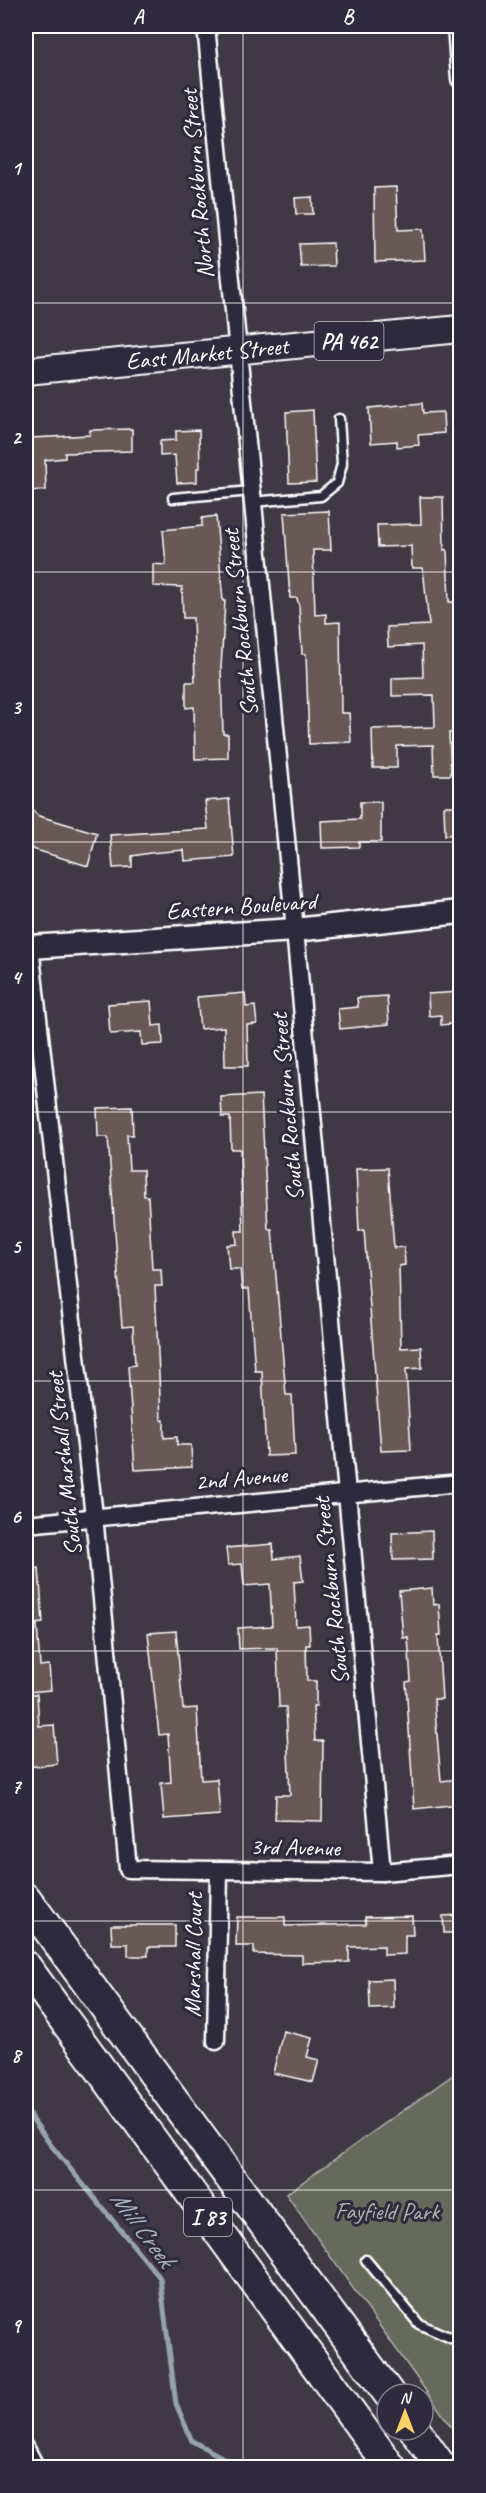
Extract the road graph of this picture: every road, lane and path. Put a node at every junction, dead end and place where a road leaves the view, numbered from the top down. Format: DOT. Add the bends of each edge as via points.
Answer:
graph roads {
  1 [pos="206,26"];
  2 [pos="456,26"];
  3 [pos="460,79"];
  4 [pos="460,329"];
  5 [pos="236,345"];
  6 [pos="26,371"];
  7 [pos="339,420"];
  8 [pos="251,497"];
  9 [pos="173,498"];
  10 [pos="460,912"];
  11 [pos="295,930"];
  12 [pos="27,946"];
  13 [pos="460,1483"];
  14 [pos="345,1493"];
  15 [pos="94,1516"];
  16 [pos="26,1524"];
  17 [pos="460,1865"];
  18 [pos="128,1869"];
  19 [pos="219,1870"];
  20 [pos="382,1872"];
  21 [pos="26,1899"];
  22 [pos="26,1967"];
  23 [pos="216,2041"];
  24 [pos="366,2260"];
  25 [pos="460,2342"];
  26 [pos="380,2382"];
  27 [pos="424,2442"];
  28 [pos="26,2450"];
  29 [pos="36,2468"];
  30 [pos="391,2468"];
  31 [pos="442,2468"];
  1 -- 5 [label="street, North Rockburn Street"];
  2 -- 3 [label="street"];
  4 -- 5 [label="main road, East Market Street / PA 462"];
  5 -- 6 [label="main road, East Market Street / PA 462"];
  5 -- 8 [label="street, South Rockburn Street"];
  7 -- 8 [label="lane" via="342,464 337,483 321,496"];
  8 -- 9 [label="lane"];
  8 -- 11 [label="street, South Rockburn Street"];
  10 -- 11 [label="street, Eastern Boulevard"];
  11 -- 12 [label="street, Eastern Boulevard"];
  11 -- 14 [label="street, South Rockburn Street"];
  12 -- 15 [label="street, South Marshall Street"];
  13 -- 14 [label="street, 2nd Avenue"];
  14 -- 15 [label="street, 2nd Avenue"];
  14 -- 20 [label="street, South Rockburn Street"];
  15 -- 16 [label="street, 2nd Avenue"];
  15 -- 18 [label="street, South Marshall Street"];
  17 -- 20 [label="street, 3rd Avenue"];
  18 -- 19 [label="street, 3rd Avenue"];
  19 -- 20 [label="street, 3rd Avenue"];
  19 -- 23 [label="street, Marshall Court"];
  21 -- 26 [label="highway, I 83"];
  22 -- 30 [label="highway, I 83"];
  24 -- 25 [label="lane" via="419,2324"];
  27 -- 31 [label="highway"];
  28 -- 29 [label="street"];
}
